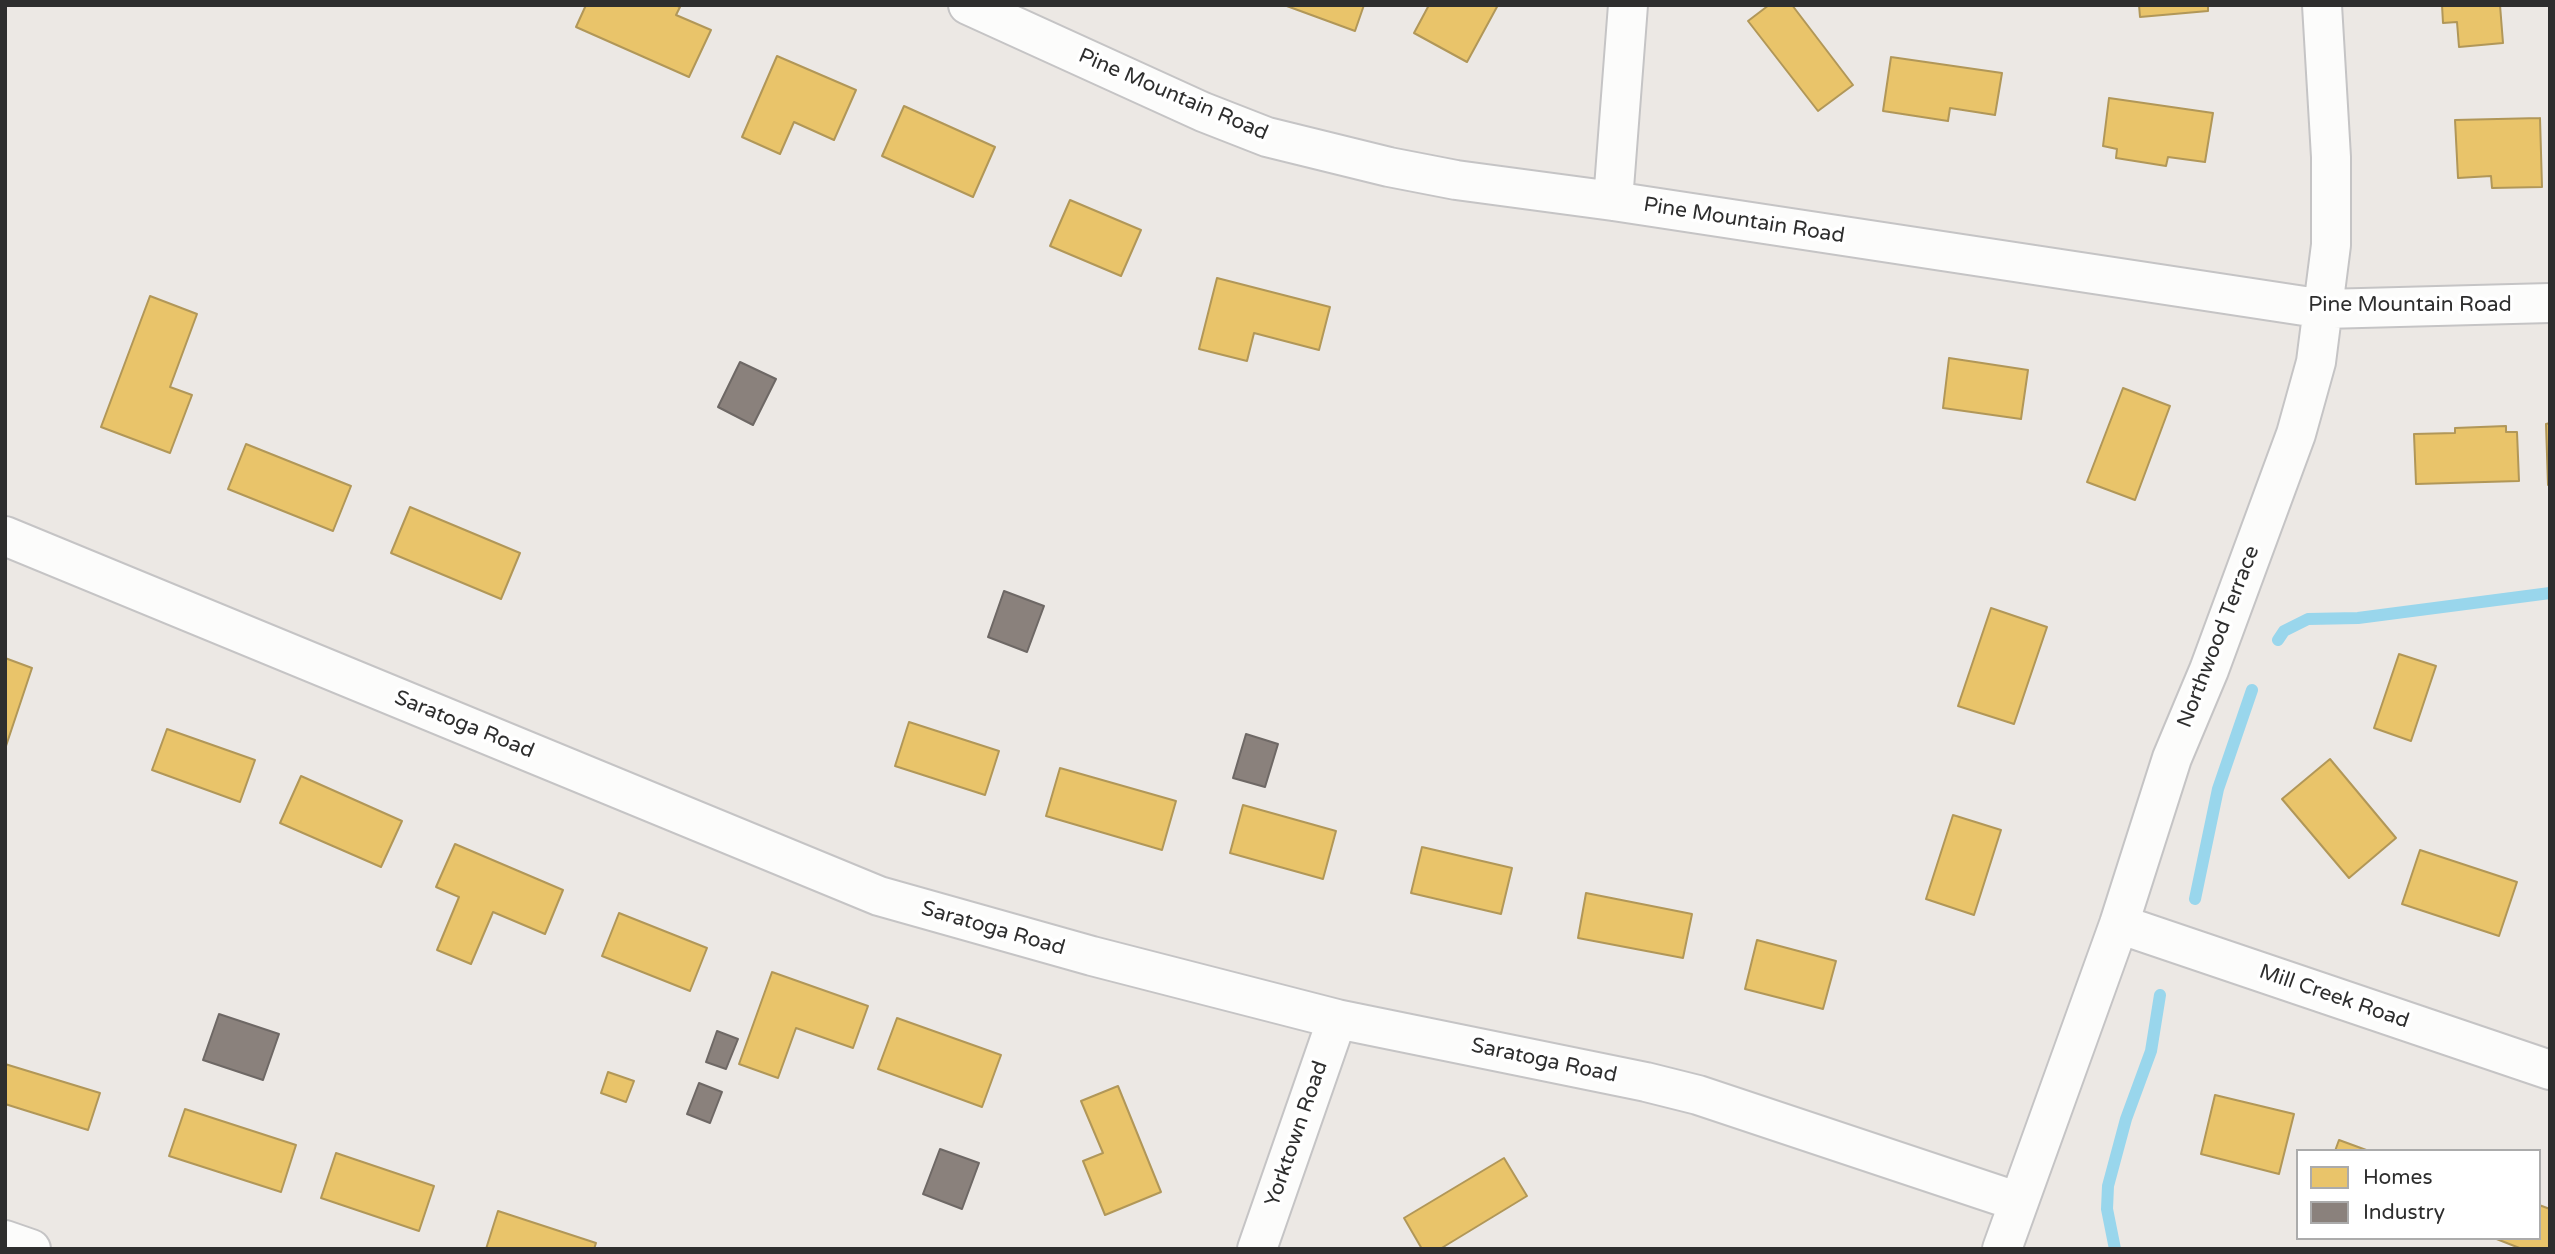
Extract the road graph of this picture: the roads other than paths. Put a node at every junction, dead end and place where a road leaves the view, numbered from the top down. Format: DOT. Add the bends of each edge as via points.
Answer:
graph roads {
  1 [pos="968,5"];
  2 [pos="1628,5"];
  3 [pos="2322,5"];
  4 [pos="1614,201"];
  5 [pos="2550,303"];
  6 [pos="2324,309"];
  7 [pos="5,536"];
  8 [pos="2119,924"];
  9 [pos="1337,1019"];
  10 [pos="2550,1070"];
  11 [pos="2019,1202"];
  12 [pos="5,1240"];
  13 [pos="31,1249"];
  14 [pos="1256,1249"];
  15 [pos="2002,1249"];
  1 -- 4 [label="street, Pine Mountain Road" via="1267,137 1456,180"];
  2 -- 4 [label="street"];
  3 -- 6 [label="street, Northwood Terrace" via="2331,157 2331,245"];
  4 -- 6 [label="street, Pine Mountain Road"];
  5 -- 6 [label="street, Pine Mountain Road"];
  6 -- 8 [label="street, Northwood Terrace" via="2316,362 2296,434 2172,758"];
  7 -- 9 [label="street, Saratoga Road" via="879,896"];
  8 -- 10 [label="street, Mill Creek Road"];
  8 -- 11 [label="street, Northwood Terrace"];
  9 -- 11 [label="street, Saratoga Road" via="1698,1095"];
  9 -- 14 [label="street, Yorktown Road"];
  11 -- 15 [label="street, Northwood Terrace"];
  12 -- 13 [label="street"];
}
